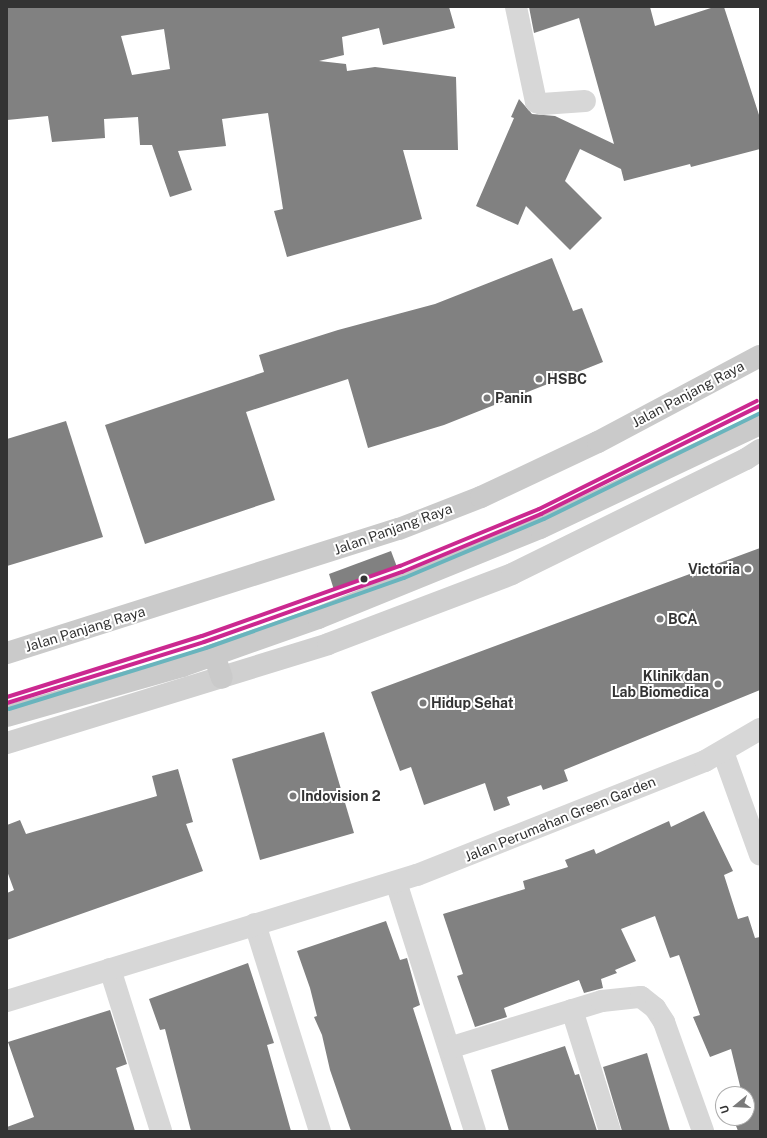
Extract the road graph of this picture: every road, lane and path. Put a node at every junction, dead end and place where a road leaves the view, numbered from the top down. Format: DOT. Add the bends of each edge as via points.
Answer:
graph roads {
  1 [pos="516,7"];
  2 [pos="585,101"];
  3 [pos="760,356"];
  4 [pos="760,424"];
  5 [pos="760,450"];
  6 [pos="7,653"];
  7 [pos="214,655"];
  8 [pos="222,678"];
  9 [pos="7,716"];
  10 [pos="760,729"];
  11 [pos="7,743"];
  12 [pos="723,752"];
  13 [pos="760,855"];
  14 [pos="396,882"];
  15 [pos="255,924"];
  16 [pos="110,969"];
  17 [pos="7,1001"];
  18 [pos="572,1010"];
  19 [pos="449,1048"];
  20 [pos="161,1131"];
  21 [pos="320,1131"];
  22 [pos="475,1131"];
  23 [pos="610,1131"];
  24 [pos="703,1131"];
  1 -- 2 [label="street" via="536,102 542,104"];
  3 -- 6 [label="main road, Jalan Panjang Raya" via="598,442 474,500 378,536"];
  4 -- 7 [label="main road" via="540,528 324,615"];
  5 -- 8 [label="main road" via="512,574 328,644"];
  7 -- 8 [label="main road"];
  7 -- 9 [label="main road"];
  8 -- 11 [label="main road"];
  10 -- 12 [label="street, Jalan Perumahan Green Garden"];
  12 -- 13 [label="street"];
  12 -- 14 [label="street, Jalan Perumahan Green Garden" via="448,864"];
  14 -- 15 [label="street, Jalan Perumahan Green Garden"];
  14 -- 19 [label="street"];
  15 -- 16 [label="street, Jalan Perumahan Green Garden"];
  15 -- 21 [label="street"];
  16 -- 17 [label="street, Jalan Perumahan Green Garden"];
  16 -- 20 [label="street"];
  18 -- 19 [label="street"];
  18 -- 23 [label="street"];
  18 -- 24 [label="street" via="624,997 641,997 655,1008 664,1022"];
  19 -- 22 [label="street"];
}
